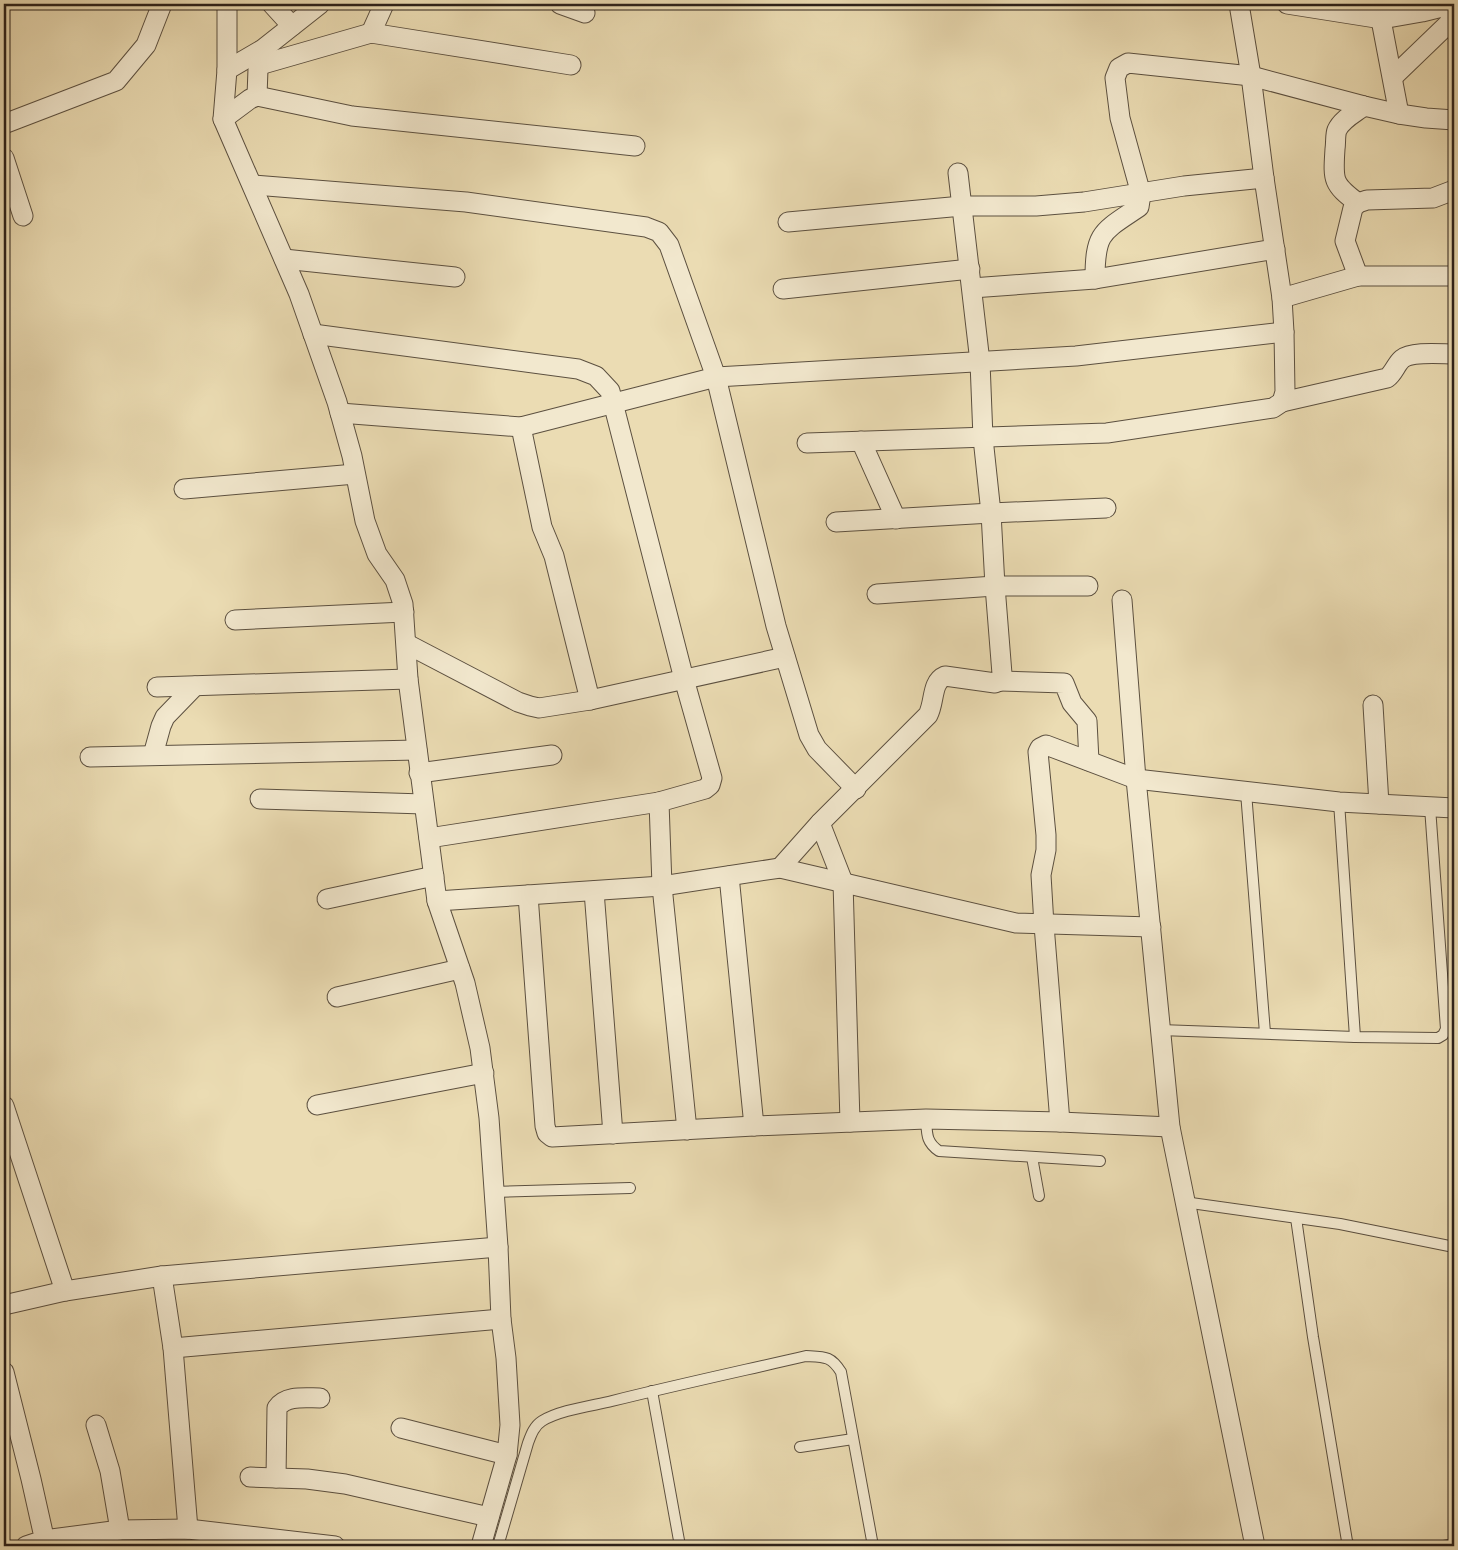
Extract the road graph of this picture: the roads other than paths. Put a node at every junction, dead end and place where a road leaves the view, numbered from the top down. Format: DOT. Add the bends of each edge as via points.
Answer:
graph roads {
  1 [pos="162,4"];
  2 [pos="227,4"];
  3 [pos="272,4"];
  4 [pos="320,4"];
  5 [pos="384,4"];
  6 [pos="560,4"];
  7 [pos="1240,4"];
  8 [pos="1287,4"];
  9 [pos="1454,4"];
  10 [pos="1380,11"];
  11 [pos="585,13"];
  12 [pos="1454,14"];
  13 [pos="292,26"];
  14 [pos="371,32"];
  15 [pos="571,65"];
  16 [pos="227,70"];
  17 [pos="1252,76"];
  18 [pos="1393,77"];
  19 [pos="257,96"];
  20 [pos="1364,106"];
  21 [pos="1399,114"];
  22 [pos="222,119"];
  23 [pos="1454,120"];
  24 [pos="4,124"];
  25 [pos="635,146"];
  26 [pos="4,158"];
  27 [pos="958,173"];
  28 [pos="1264,178"];
  29 [pos="252,184"];
  30 [pos="1454,190"];
  31 [pos="1141,194"];
  32 [pos="1358,203"];
  33 [pos="962,206"];
  34 [pos="23,216"];
  35 [pos="788,222"];
  36 [pos="1275,249"];
  37 [pos="284,259"];
  38 [pos="1358,276"];
  39 [pos="1454,276"];
  40 [pos="455,277"];
  41 [pos="971,278"];
  42 [pos="1095,279"];
  43 [pos="783,289"];
  44 [pos="1282,298"];
  45 [pos="1284,332"];
  46 [pos="313,334"];
  47 [pos="1454,354"];
  48 [pos="980,362"];
  49 [pos="716,376"];
  50 [pos="1282,402"];
  51 [pos="613,403"];
  52 [pos="340,413"];
  53 [pos="521,427"];
  54 [pos="983,438"];
  55 [pos="861,441"];
  56 [pos="807,443"];
  57 [pos="355,474"];
  58 [pos="184,489"];
  59 [pos="1106,508"];
  60 [pos="991,513"];
  61 [pos="896,519"];
  62 [pos="836,522"];
  63 [pos="995,586"];
  64 [pos="1088,586"];
  65 [pos="877,594"];
  66 [pos="1122,600"];
  67 [pos="404,612"];
  68 [pos="236,620"];
  69 [pos="407,644"];
  70 [pos="785,657"];
  71 [pos="408,679"];
  72 [pos="684,680"];
  73 [pos="1000,681"];
  74 [pos="195,686"];
  75 [pos="158,687"];
  76 [pos="590,700"];
  77 [pos="1373,705"];
  78 [pos="417,750"];
  79 [pos="153,755"];
  80 [pos="552,755"];
  81 [pos="90,757"];
  82 [pos="1089,761"];
  83 [pos="419,772"];
  84 [pos="1136,779"];
  85 [pos="856,789"];
  86 [pos="1246,792"];
  87 [pos="260,799"];
  88 [pos="659,802"];
  89 [pos="1339,802"];
  90 [pos="424,804"];
  91 [pos="1379,804"];
  92 [pos="1430,807"];
  93 [pos="1454,808"];
  94 [pos="820,823"];
  95 [pos="429,838"];
  96 [pos="780,868"];
  97 [pos="434,876"];
  98 [pos="729,876"];
  99 [pos="843,882"];
  100 [pos="662,886"];
  101 [pos="594,891"];
  102 [pos="528,895"];
  103 [pos="328,899"];
  104 [pos="437,901"];
  105 [pos="1044,925"];
  106 [pos="1151,927"];
  107 [pos="460,969"];
  108 [pos="337,996"];
  109 [pos="1160,1030"];
  110 [pos="1265,1033"];
  111 [pos="1354,1037"];
  112 [pos="484,1073"];
  113 [pos="317,1105"];
  114 [pos="4,1106"];
  115 [pos="926,1119"];
  116 [pos="850,1122"];
  117 [pos="1060,1122"];
  118 [pos="754,1126"];
  119 [pos="1170,1127"];
  120 [pos="687,1130"];
  121 [pos="613,1134"];
  122 [pos="10,1145"];
  123 [pos="1032,1157"];
  124 [pos="1100,1161"];
  125 [pos="630,1188"];
  126 [pos="494,1192"];
  127 [pos="1039,1196"];
  128 [pos="1184,1202"];
  129 [pos="1296,1218"];
  130 [pos="1454,1247"];
  131 [pos="498,1248"];
  132 [pos="162,1276"];
  133 [pos="65,1291"];
  134 [pos="4,1305"];
  135 [pos="501,1320"];
  136 [pos="173,1348"];
  137 [pos="4,1372"];
  138 [pos="652,1391"];
  139 [pos="320,1398"];
  140 [pos="96,1425"];
  141 [pos="401,1428"];
  142 [pos="853,1438"];
  143 [pos="800,1447"];
  144 [pos="507,1455"];
  145 [pos="250,1477"];
  146 [pos="276,1478"];
  147 [pos="489,1517"];
  148 [pos="188,1529"];
  149 [pos="120,1530"];
  150 [pos="35,1543"];
  151 [pos="1454,1544"];
  152 [pos="335,1546"];
  153 [pos="481,1546"];
  154 [pos="498,1546"];
  155 [pos="680,1546"];
  156 [pos="873,1546"];
  157 [pos="1255,1546"];
  158 [pos="1350,1546"];
  159 [pos="1444,1546"];
  1 -- 24 [label="street" via="146,45 116,81"];
  2 -- 16 [label="street"];
  3 -- 13 [label="street"];
  4 -- 13 [label="street"];
  5 -- 14 [label="street"];
  6 -- 11 [label="street"];
  7 -- 17 [label="street"];
  8 -- 10 [label="street"];
  9 -- 10 [label="street" via="1422,12"];
  10 -- 18 [label="street"];
  12 -- 18 [label="street" via="1448,24"];
  13 -- 16 [label="street"];
  14 -- 15 [label="street"];
  14 -- 19 [label="street" via="263,64 258,70"];
  16 -- 22 [label="street"];
  17 -- 20 [label="street"];
  17 -- 28 [label="street"];
  17 -- 31 [label="street" via="1128,63 1119,68 1115,78 1120,118"];
  18 -- 21 [label="street"];
  19 -- 22 [label="street"];
  19 -- 25 [label="street" via="352,116"];
  20 -- 21 [label="street"];
  20 -- 32 [label="street" via="1337,130 1333,171 1341,191"];
  21 -- 23 [label="street"];
  22 -- 29 [label="street"];
  26 -- 34 [label="street"];
  27 -- 33 [label="street"];
  28 -- 31 [label="street"];
  28 -- 36 [label="street"];
  29 -- 37 [label="street"];
  29 -- 49 [label="street" via="466,202 646,227 659,232 669,245"];
  30 -- 32 [label="street" via="1433,198"];
  31 -- 33 [label="street" via="1036,206"];
  31 -- 42 [label="street" via="1139,207 1100,237 1095,254"];
  32 -- 38 [label="street" via="1345,241"];
  33 -- 35 [label="street"];
  33 -- 41 [label="street"];
  36 -- 42 [label="street"];
  36 -- 44 [label="street"];
  37 -- 40 [label="street"];
  37 -- 46 [label="street"];
  38 -- 39 [label="street"];
  38 -- 44 [label="street"];
  41 -- 42 [label="street"];
  41 -- 43 [label="street"];
  41 -- 48 [label="street"];
  44 -- 45 [label="street"];
  45 -- 48 [label="street" via="1076,356"];
  45 -- 50 [label="street" via="1285,392"];
  46 -- 51 [label="street" via="578,369 596,376 610,391"];
  46 -- 52 [label="street"];
  47 -- 50 [label="street" via="1411,354 1398,362 1388,378"];
  48 -- 49 [label="street"];
  48 -- 54 [label="street"];
  49 -- 51 [label="street"];
  49 -- 70 [label="street"];
  50 -- 54 [label="street" via="1273,408 1107,433"];
  51 -- 53 [label="street"];
  51 -- 72 [label="street"];
  52 -- 53 [label="street"];
  52 -- 57 [label="street"];
  53 -- 76 [label="street" via="542,527 554,556"];
  54 -- 55 [label="street"];
  54 -- 60 [label="street"];
  55 -- 56 [label="street"];
  55 -- 61 [label="street"];
  57 -- 58 [label="street"];
  57 -- 67 [label="street" via="365,521 377,554 395,580"];
  59 -- 60 [label="street"];
  60 -- 61 [label="street"];
  60 -- 63 [label="street"];
  61 -- 62 [label="street"];
  63 -- 64 [label="street"];
  63 -- 65 [label="street"];
  63 -- 73 [label="street"];
  66 -- 84 [label="street"];
  67 -- 68 [label="street"];
  67 -- 69 [label="street"];
  69 -- 71 [label="street"];
  69 -- 76 [label="street" via="530,706 540,708"];
  70 -- 72 [label="street"];
  70 -- 85 [label="street" via="809,735 817,749"];
  71 -- 74 [label="street"];
  71 -- 78 [label="street"];
  72 -- 76 [label="street"];
  72 -- 88 [label="street" via="712,778 705,789"];
  73 -- 82 [label="street" via="1064,683 1072,702 1087,721"];
  73 -- 85 [label="street" via="946,676 940,679 928,715"];
  74 -- 75 [label="street"];
  74 -- 79 [label="street" via="165,717"];
  77 -- 91 [label="street"];
  78 -- 79 [label="street"];
  78 -- 83 [label="street"];
  79 -- 81 [label="street"];
  80 -- 83 [label="street"];
  82 -- 84 [label="street"];
  82 -- 105 [label="street" via="1046,745 1038,752 1046,835 1041,875"];
  83 -- 90 [label="street"];
  84 -- 86 [label="street"];
  84 -- 106 [label="street"];
  85 -- 94 [label="street"];
  86 -- 89 [label="street"];
  86 -- 110 [label="lane"];
  87 -- 90 [label="street"];
  88 -- 95 [label="street"];
  88 -- 100 [label="street"];
  89 -- 91 [label="street"];
  89 -- 111 [label="lane"];
  90 -- 95 [label="street"];
  91 -- 92 [label="street"];
  92 -- 93 [label="street"];
  92 -- 111 [label="lane" via="1446,1029 1438,1038"];
  94 -- 96 [label="street"];
  94 -- 99 [label="street"];
  95 -- 97 [label="street"];
  96 -- 98 [label="street"];
  96 -- 99 [label="street"];
  97 -- 103 [label="street"];
  97 -- 104 [label="street"];
  98 -- 100 [label="street"];
  98 -- 118 [label="street"];
  99 -- 105 [label="street" via="1016,923"];
  99 -- 116 [label="street"];
  100 -- 101 [label="street"];
  100 -- 120 [label="street"];
  101 -- 102 [label="street"];
  101 -- 121 [label="street"];
  102 -- 104 [label="street"];
  102 -- 121 [label="street" via="547,1133 552,1137"];
  104 -- 107 [label="street"];
  105 -- 106 [label="street"];
  105 -- 117 [label="street"];
  106 -- 109 [label="street"];
  107 -- 108 [label="street"];
  107 -- 112 [label="street"];
  109 -- 110 [label="lane"];
  109 -- 119 [label="street"];
  110 -- 111 [label="lane"];
  112 -- 113 [label="street"];
  112 -- 126 [label="street"];
  114 -- 122 [label="street"];
  115 -- 116 [label="street"];
  115 -- 117 [label="street"];
  115 -- 123 [label="lane" via="928,1137 939,1151"];
  116 -- 118 [label="street"];
  117 -- 119 [label="street"];
  118 -- 120 [label="street"];
  119 -- 128 [label="street"];
  120 -- 121 [label="street"];
  122 -- 133 [label="street"];
  123 -- 124 [label="lane"];
  123 -- 127 [label="lane"];
  125 -- 126 [label="lane"];
  126 -- 131 [label="street"];
  128 -- 129 [label="lane"];
  128 -- 157 [label="street"];
  129 -- 130 [label="lane"];
  129 -- 158 [label="lane"];
  131 -- 132 [label="street"];
  131 -- 135 [label="street"];
  132 -- 133 [label="street"];
  132 -- 136 [label="street"];
  133 -- 134 [label="street"];
  135 -- 136 [label="street"];
  135 -- 144 [label="street" via="510,1425"];
  136 -- 148 [label="street"];
  137 -- 150 [label="street" via="31,1479"];
  138 -- 142 [label="lane" via="806,1356 825,1356 841,1372"];
  138 -- 154 [label="lane" via="553,1416 535,1428"];
  138 -- 155 [label="lane"];
  139 -- 146 [label="street" via="287,1399 277,1408"];
  140 -- 149 [label="street" via="110,1471"];
  141 -- 144 [label="street"];
  142 -- 143 [label="lane"];
  142 -- 156 [label="lane"];
  144 -- 147 [label="street"];
  145 -- 146 [label="street"];
  146 -- 147 [label="street" via="345,1484"];
  147 -- 153 [label="street"];
  148 -- 149 [label="street"];
  148 -- 152 [label="street"];
  149 -- 150 [label="street"];
  151 -- 159 [label="lane"];
}
